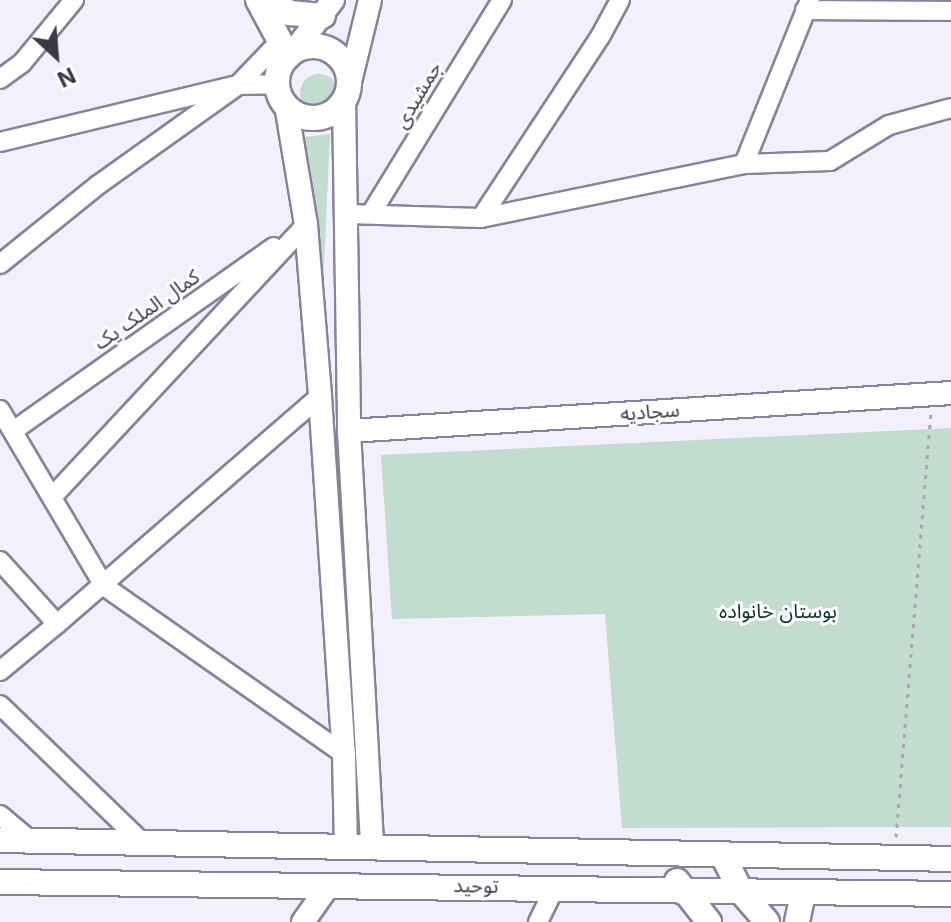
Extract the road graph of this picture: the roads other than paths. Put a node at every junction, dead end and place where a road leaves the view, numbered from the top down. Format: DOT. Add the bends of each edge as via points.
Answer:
graph roads {
  1 [pos="74,0"];
  2 [pos="258,0"];
  3 [pos="269,0"];
  4 [pos="370,0"];
  5 [pos="502,0"];
  6 [pos="620,0"];
  7 [pos="808,5"];
  8 [pos="328,8"];
  9 [pos="951,11"];
  10 [pos="288,49"];
  11 [pos="0,79"];
  12 [pos="238,85"];
  13 [pos="346,93"];
  14 [pos="281,94"];
  15 [pos="951,108"];
  16 [pos="0,142"];
  17 [pos="744,164"];
  18 [pos="372,212"];
  19 [pos="346,214"];
  20 [pos="481,218"];
  21 [pos="306,225"];
  22 [pos="0,264"];
  23 [pos="942,393"];
  24 [pos="320,396"];
  25 [pos="0,410"];
  26 [pos="13,431"];
  27 [pos="349,431"];
  28 [pos="53,496"];
  29 [pos="0,561"];
  30 [pos="104,586"];
  31 [pos="57,624"];
  32 [pos="0,671"];
  33 [pos="0,705"];
  34 [pos="344,754"];
  35 [pos="0,815"];
  36 [pos="0,840"];
  37 [pos="31,841"];
  38 [pos="143,843"];
  39 [pos="359,847"];
  40 [pos="657,853"];
  41 [pos="722,854"];
  42 [pos="951,859"];
  43 [pos="0,882"];
  44 [pos="329,885"];
  45 [pos="555,887"];
  46 [pos="682,889"];
  47 [pos="742,893"];
  48 [pos="803,893"];
  49 [pos="951,894"];
  50 [pos="303,922"];
  51 [pos="538,922"];
  52 [pos="709,922"];
  53 [pos="767,922"];
  54 [pos="797,922"];
  1 -- 11 [label="street" via="22,63"];
  2 -- 10 [label="main road"];
  3 -- 8 [label="main road" via="290,13"];
  4 -- 13 [label="street"];
  5 -- 18 [label="street, جمشیدی"];
  6 -- 20 [label="street"];
  7 -- 9 [label="street"];
  7 -- 17 [label="street"];
  8 -- 10 [label="street"];
  10 -- 12 [label="street"];
  10 -- 13 [label="main road" via="313,46 333,51 346,66"];
  10 -- 14 [label="main road" via="278,74"];
  12 -- 14 [label="street"];
  12 -- 16 [label="street"];
  12 -- 22 [label="street" via="98,185"];
  13 -- 14 [label="main road" via="337,109 316,117 305,117"];
  13 -- 19 [label="street"];
  14 -- 21 [label="street"];
  15 -- 17 [label="street" via="889,125 830,161"];
  17 -- 20 [label="street"];
  18 -- 19 [label="street"];
  18 -- 20 [label="street"];
  19 -- 27 [label="street"];
  21 -- 24 [label="street"];
  21 -- 26 [label="street, کمال الملک یک"];
  21 -- 28 [label="street"];
  23 -- 27 [label="street, سجادیه"];
  24 -- 30 [label="street"];
  24 -- 34 [label="street"];
  25 -- 26 [label="street"];
  26 -- 28 [label="street"];
  27 -- 39 [label="street"];
  28 -- 30 [label="street"];
  29 -- 31 [label="street"];
  30 -- 31 [label="street"];
  30 -- 34 [label="street"];
  31 -- 32 [label="street"];
  33 -- 38 [label="street"];
  34 -- 39 [label="street"];
  35 -- 37 [label="street"];
  36 -- 37 [label="main road, توحید"];
  37 -- 38 [label="main road, توحید"];
  38 -- 39 [label="main road, توحید"];
  39 -- 40 [label="main road, توحید"];
  39 -- 44 [label="main road"];
  40 -- 41 [label="main road, توحید"];
  40 -- 46 [label="main road"];
  41 -- 42 [label="main road, توحید"];
  41 -- 47 [label="main road"];
  43 -- 44 [label="main road, توحید"];
  44 -- 45 [label="main road, توحید"];
  44 -- 50 [label="street"];
  45 -- 46 [label="main road, توحید"];
  45 -- 51 [label="street"];
  46 -- 47 [label="main road, توحید"];
  46 -- 52 [label="main road"];
  47 -- 48 [label="main road, توحید"];
  47 -- 53 [label="main road"];
  48 -- 49 [label="main road, توحید"];
  48 -- 54 [label="main road"];
}
